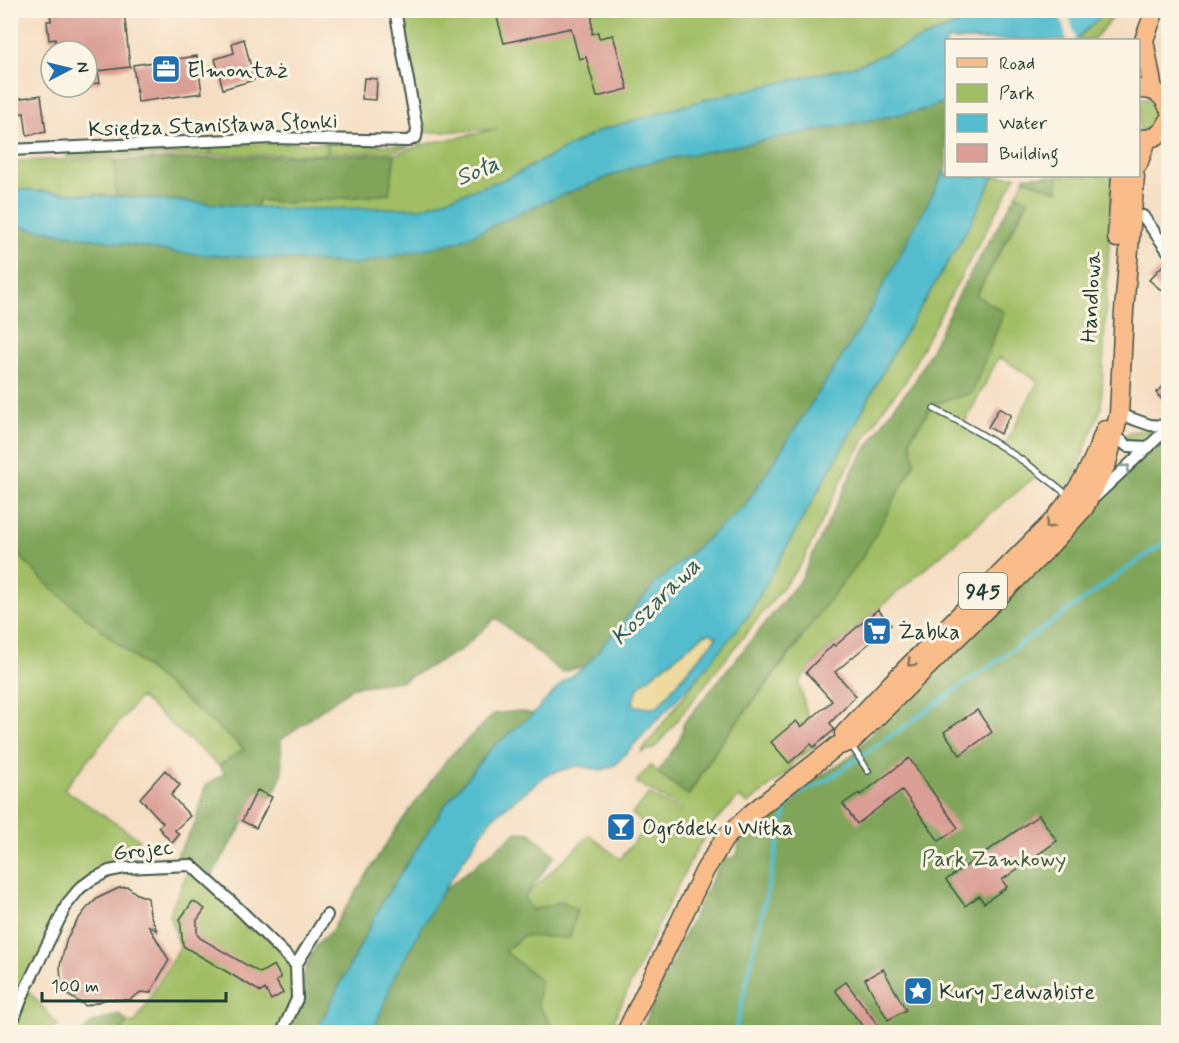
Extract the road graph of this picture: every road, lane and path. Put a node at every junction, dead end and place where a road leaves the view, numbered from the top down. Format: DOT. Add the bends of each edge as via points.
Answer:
graph roads {
  1 [pos="395,10"];
  2 [pos="1155,10"];
  3 [pos="1141,47"];
  4 [pos="1146,89"];
  5 [pos="1168,107"];
  6 [pos="1168,122"];
  7 [pos="1143,139"];
  8 [pos="10,150"];
  9 [pos="1140,154"];
  10 [pos="1121,177"];
  11 [pos="1135,177"];
  12 [pos="1143,216"];
  13 [pos="1168,251"];
  14 [pos="934,409"];
  15 [pos="1113,423"];
  16 [pos="1168,426"];
  17 [pos="1149,447"];
  18 [pos="1078,503"];
  19 [pos="848,747"];
  20 [pos="868,771"];
  21 [pos="327,915"];
  22 [pos="296,965"];
  23 [pos="10,1028"];
  24 [pos="282,1032"];
  25 [pos="626,1032"];
  1 -- 8 [label="street, Księdza Stanisława Słonki" via="416,137 398,141 261,138"];
  2 -- 3 [label="main road"];
  3 -- 4 [label="main road"];
  4 -- 5 [label="main road" via="1164,97"];
  6 -- 7 [label="main road" via="1160,134"];
  7 -- 9 [label="main road"];
  10 -- 15 [label="main road, Handlowa / 945"];
  11 -- 15 [label="main road, Handlowa / 945"];
  12 -- 13 [label="street"];
  14 -- 18 [label="lane" via="1040,472"];
  15 -- 16 [label="street"];
  15 -- 17 [label="street" via="1127,446"];
  15 -- 18 [label="main road, 945" via="1107,463"];
  16 -- 17 [label="street"];
  18 -- 17 [label="street, one-way"];
  18 -- 19 [label="main road, 945" via="1051,523 847,729"];
  19 -- 20 [label="lane"];
  19 -- 25 [label="main road, 945" via="753,812 725,838 700,880"];
  21 -- 22 [label="street"];
  22 -- 23 [label="street, Grojec" via="190,865 108,871 91,880 67,904"];
  22 -- 24 [label="street" via="297,999"];
}
